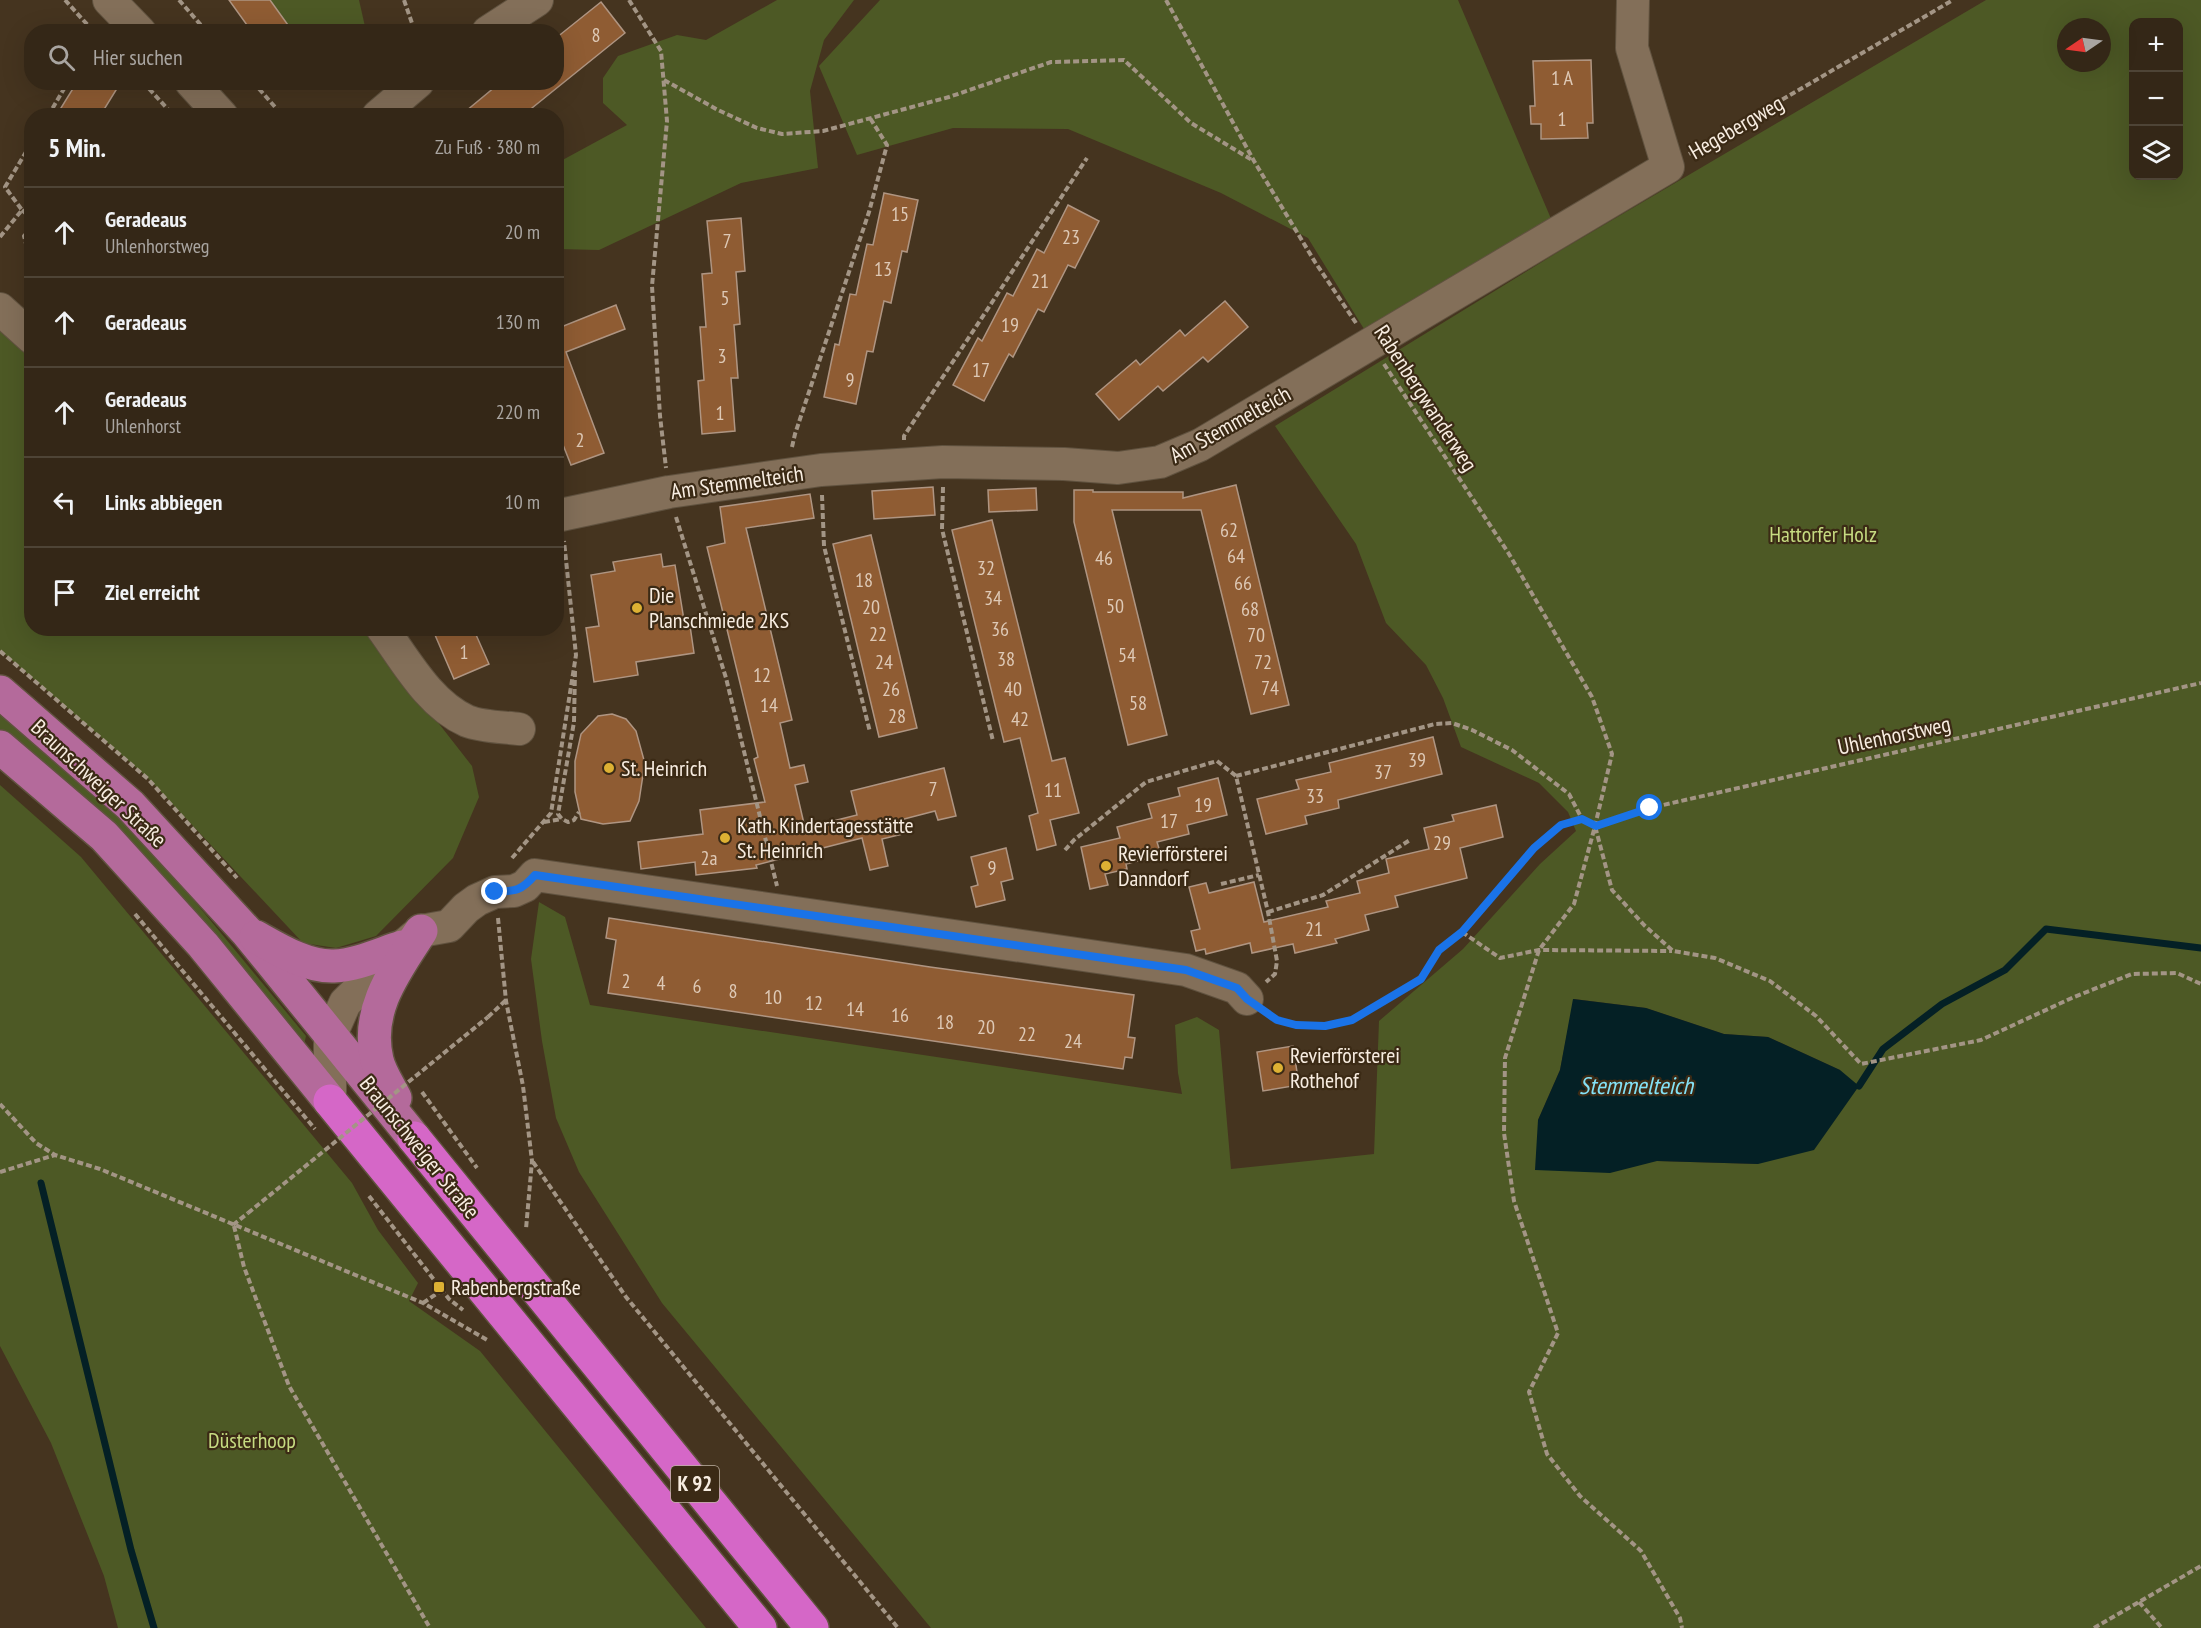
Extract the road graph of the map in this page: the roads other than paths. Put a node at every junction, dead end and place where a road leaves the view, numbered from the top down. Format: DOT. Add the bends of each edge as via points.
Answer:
graph roads {
  1 [pos="109,0"];
  2 [pos="537,0"];
  3 [pos="1633,0"];
  4 [pos="132,24"];
  5 [pos="500,24"];
  6 [pos="198,90"];
  7 [pos="409,90"];
  8 [pos="214,108"];
  9 [pos="387,108"];
  10 [pos="1668,167"];
  11 [pos="0,309"];
  12 [pos="24,331"];
  13 [pos="564,515"];
  14 [pos="388,636"];
  15 [pos="0,692"];
  16 [pos="519,729"];
  17 [pos="0,747"];
  18 [pos="247,932"];
  19 [pos="411,939"];
  20 [pos="1247,999"];
  21 [pos="330,1037"];
  22 [pos="330,1101"];
  23 [pos="414,1138"];
  24 [pos="760,1628"];
  25 [pos="812,1628"];
  1 -- 4 [label="street"];
  2 -- 5 [label="street"];
  3 -- 10 [label="street, Hegebergweg" via="1632,48"];
  6 -- 8 [label="street"];
  7 -- 9 [label="street"];
  10 -- 13 [label="street, Am Stemmelteich" via="1200,445 1160,462 1118,468 943,462 821,470 669,492"];
  11 -- 12 [label="street"];
  14 -- 16 [label="street" via="444,709 469,722"];
  15 -- 18 [label="main road, Braunschweiger Straße / K 92" via="130,805"];
  17 -- 22 [label="main road, Braunschweiger Straße / K 92" via="104,837 203,945"];
  18 -- 19 [label="main road" via="285,953 334,966 364,960"];
  18 -- 21 [label="main road, Braunschweiger Straße / K 92"];
  19 -- 20 [label="street" via="449,926 472,904 495,892 525,886 535,875 1186,970 1237,988"];
  19 -- 21 [label="street" via="345,1003"];
  19 -- 23 [label="main road" via="378,1006 374,1035 377,1062"];
  21 -- 22 [label="street"];
  21 -- 23 [label="main road, Braunschweiger Straße / K 92"];
  22 -- 24 [label="highway, Braunschweiger Straße / K 92"];
  23 -- 25 [label="highway, Braunschweiger Straße / K 92"];
}
